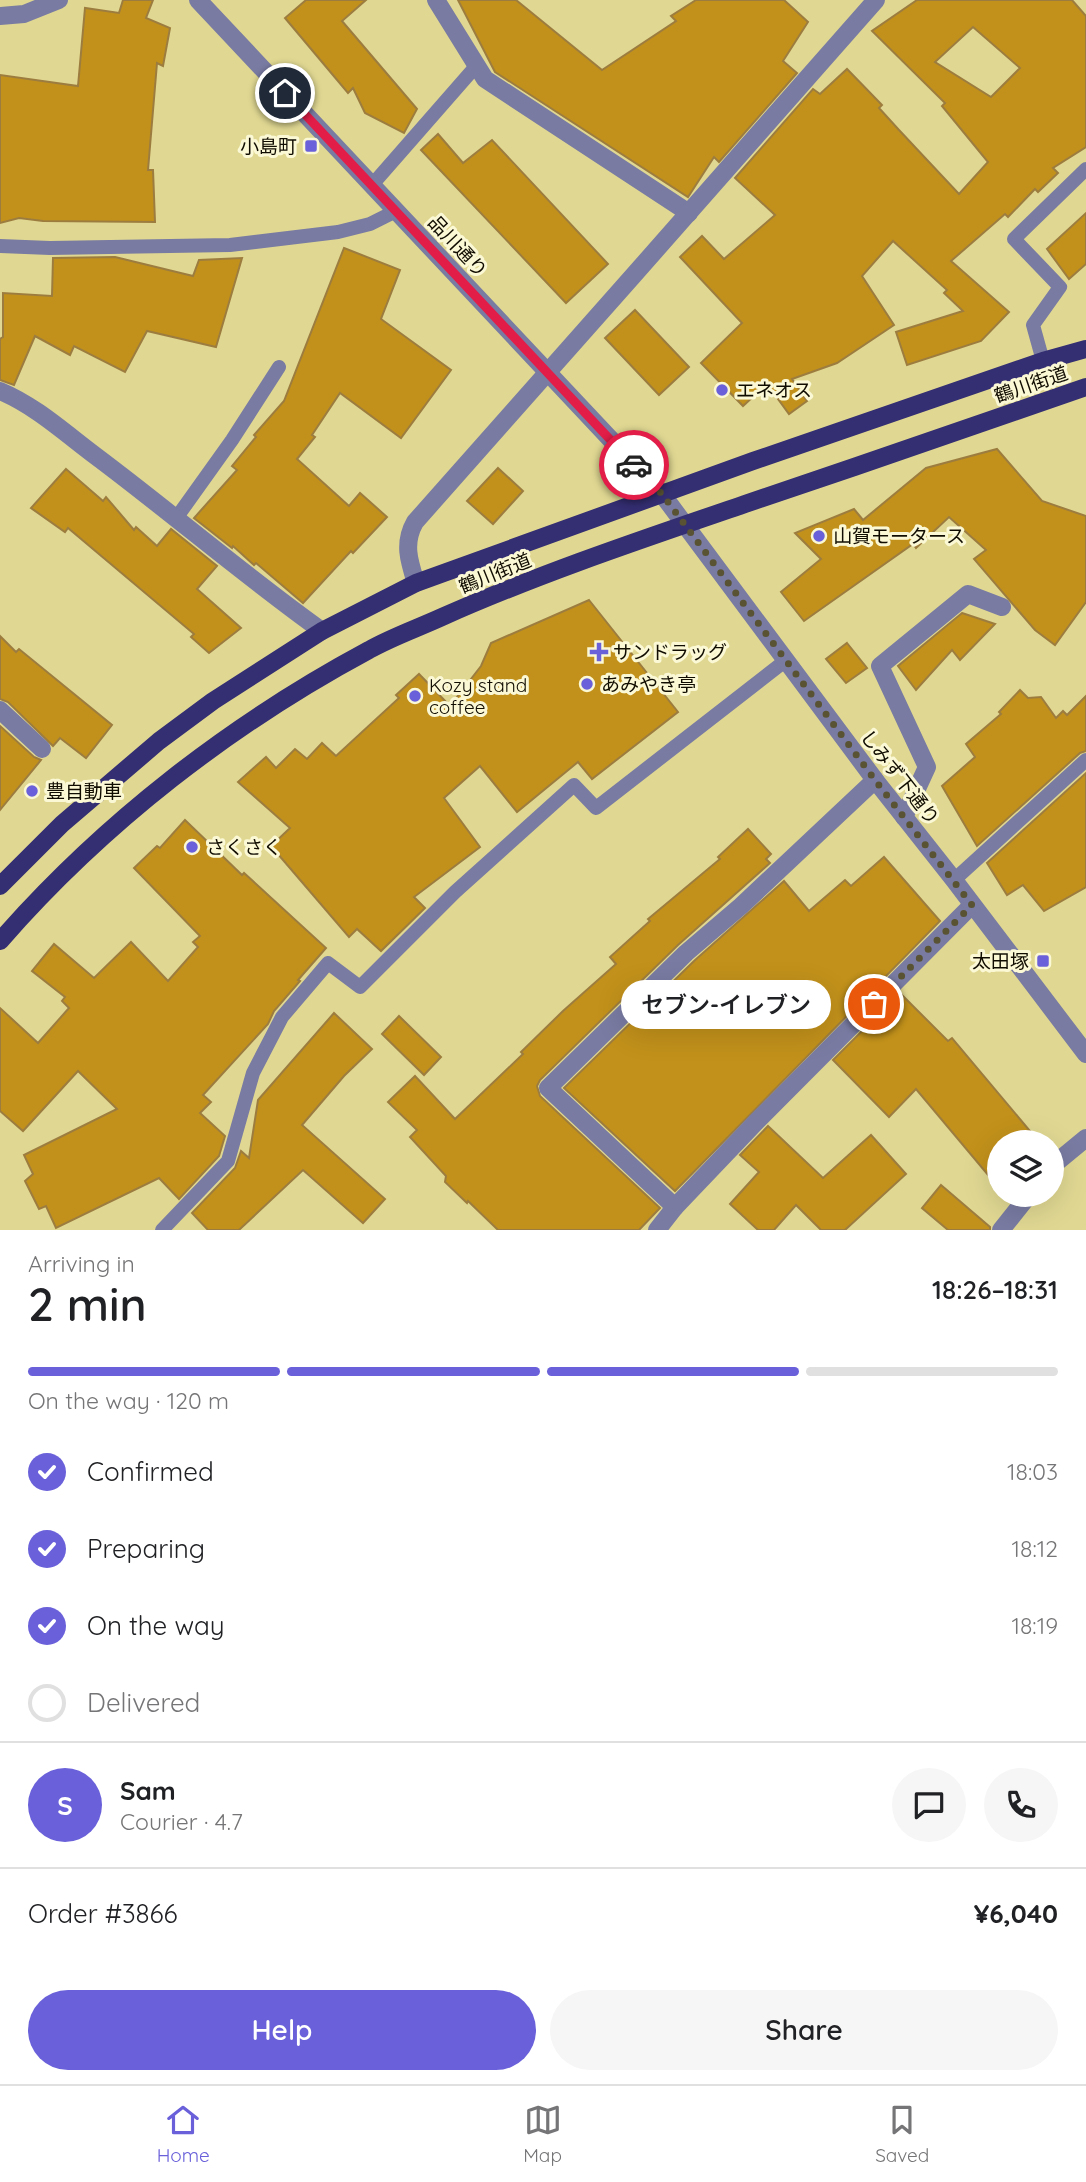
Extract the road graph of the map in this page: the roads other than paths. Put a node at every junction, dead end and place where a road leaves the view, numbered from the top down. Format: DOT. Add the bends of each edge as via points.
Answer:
graph roads {
  1 [pos="59,0"];
  2 [pos="198,0"];
  3 [pos="436,0"];
  4 [pos="876,0"];
  5 [pos="0,16"];
  6 [pos="477,65"];
  7 [pos="1086,169"];
  8 [pos="372,185"];
  9 [pos="396,211"];
  10 [pos="689,213"];
  11 [pos="0,246"];
  12 [pos="1086,349"];
  13 [pos="1043,361"];
  14 [pos="279,367"];
  15 [pos="547,371"];
  16 [pos="1086,387"];
  17 [pos="0,391"];
  18 [pos="662,494"];
  19 [pos="177,517"];
  20 [pos="684,524"];
  21 [pos="416,583"];
  22 [pos="1002,607"];
  23 [pos="322,631"];
  24 [pos="786,661"];
  25 [pos="0,710"];
  26 [pos="43,749"];
  27 [pos="1086,760"];
  28 [pos="875,780"];
  29 [pos="904,817"];
  30 [pos="954,880"];
  31 [pos="1,883"];
  32 [pos="972,905"];
  33 [pos="0,941"];
  34 [pos="1086,1054"];
  35 [pos="1086,1138"];
  36 [pos="1064,1156"];
  37 [pos="675,1207"];
  38 [pos="1019,1207"];
  39 [pos="162,1230"];
  40 [pos="657,1230"];
  41 [pos="1001,1230"];
  1 -- 5 [label="street" via="24,14"];
  2 -- 8 [label="street, 品川通り"];
  3 -- 6 [label="street"];
  4 -- 10 [label="street"];
  6 -- 8 [label="lane"];
  6 -- 10 [label="street" via="485,79"];
  7 -- 13 [label="lane" via="1014,239 1060,287 1033,325"];
  8 -- 9 [label="street, 品川通り"];
  9 -- 11 [label="lane" via="338,232 230,245"];
  9 -- 15 [label="street, 品川通り"];
  10 -- 15 [label="street"];
  12 -- 13 [label="main road, 鶴川街道"];
  13 -- 18 [label="main road, 鶴川街道"];
  14 -- 19 [label="lane"];
  15 -- 18 [label="street, 品川通り"];
  15 -- 21 [label="street" via="415,522 407,545"];
  16 -- 20 [label="main road, 鶴川街道"];
  17 -- 19 [label="street" via="18,398"];
  18 -- 20 [label="street, 品川通り"];
  18 -- 21 [label="main road, 鶴川街道"];
  19 -- 23 [label="street"];
  20 -- 24 [label="street, しみず下通り"];
  20 -- 33 [label="main road, 鶴川街道" via="488,597 371,649 296,692 203,755 115,825"];
  21 -- 23 [label="main road, 鶴川街道"];
  22 -- 29 [label="street" via="968,594 880,666 927,767"];
  23 -- 31 [label="main road, 鶴川街道" via="159,741"];
  24 -- 28 [label="street, しみず下通り"];
  24 -- 39 [label="lane" via="596,808 574,785 455,892 360,987 328,963 282,1017 253,1073 228,1161"];
  25 -- 26 [label="street"];
  27 -- 30 [label="lane"];
  28 -- 29 [label="street, しみず下通り"];
  28 -- 37 [label="street" via="548,1088"];
  29 -- 30 [label="street, しみず下通り"];
  30 -- 32 [label="street, しみず下通り"];
  32 -- 34 [label="street, しみず下通り"];
  32 -- 37 [label="street"];
  35 -- 36 [label="street"];
  37 -- 40 [label="street"];
  38 -- 41 [label="street"];
}
